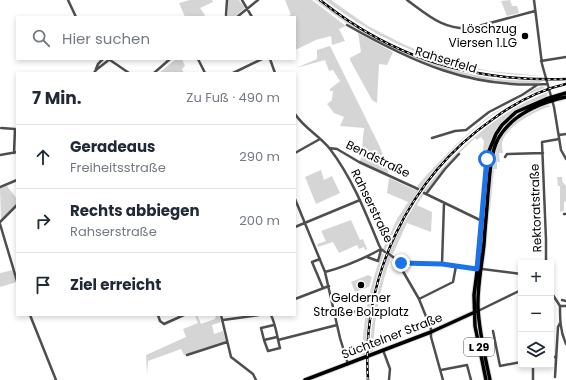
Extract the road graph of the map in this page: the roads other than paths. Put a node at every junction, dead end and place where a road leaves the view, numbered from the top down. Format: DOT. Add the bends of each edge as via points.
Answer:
graph roads {
  1 [pos="68,0"];
  2 [pos="227,0"];
  3 [pos="242,0"];
  4 [pos="258,0"];
  5 [pos="407,0"];
  6 [pos="534,0"];
  7 [pos="248,8"];
  8 [pos="535,11"];
  9 [pos="226,15"];
  10 [pos="76,16"];
  11 [pos="238,16"];
  12 [pos="252,16"];
  13 [pos="347,25"];
  14 [pos="566,57"];
  15 [pos="102,60"];
  16 [pos="110,60"];
  17 [pos="169,60"];
  18 [pos="198,60"];
  19 [pos="260,60"];
  20 [pos="270,60"];
  21 [pos="541,60"];
  22 [pos="96,70"];
  23 [pos="127,72"];
  24 [pos="155,72"];
  25 [pos="204,72"];
  26 [pos="235,72"];
  27 [pos="276,72"];
  28 [pos="547,84"];
  29 [pos="537,85"];
  30 [pos="566,93"];
  31 [pos="566,97"];
  32 [pos="552,99"];
  33 [pos="296,115"];
  34 [pos="1,128"];
  35 [pos="16,129"];
  36 [pos="566,134"];
  37 [pos="559,135"];
  38 [pos="432,138"];
  39 [pos="320,139"];
  40 [pos="559,139"];
  41 [pos="329,148"];
  42 [pos="296,152"];
  43 [pos="16,153"];
  44 [pos="543,153"];
  45 [pos="459,154"];
  46 [pos="0,155"];
  47 [pos="505,157"];
  48 [pos="566,159"];
  49 [pos="16,180"];
  50 [pos="0,187"];
  51 [pos="418,189"];
  52 [pos="360,200"];
  53 [pos="296,201"];
  54 [pos="444,203"];
  55 [pos="16,206"];
  56 [pos="484,215"];
  57 [pos="482,221"];
  58 [pos="0,223"];
  59 [pos="306,223"];
  60 [pos="486,224"];
  61 [pos="296,227"];
  62 [pos="381,249"];
  63 [pos="385,252"];
  64 [pos="389,254"];
  65 [pos="367,257"];
  66 [pos="320,259"];
  67 [pos="396,260"];
  68 [pos="546,260"];
  69 [pos="442,264"];
  70 [pos="456,266"];
  71 [pos="479,269"];
  72 [pos="325,272"];
  73 [pos="518,274"];
  74 [pos="16,278"];
  75 [pos="329,286"];
  76 [pos="323,288"];
  77 [pos="518,292"];
  78 [pos="554,296"];
  79 [pos="296,299"];
  80 [pos="419,299"];
  81 [pos="562,300"];
  82 [pos="566,301"];
  83 [pos="560,306"];
  84 [pos="566,306"];
  85 [pos="365,309"];
  86 [pos="475,313"];
  87 [pos="30,316"];
  88 [pos="158,316"];
  89 [pos="182,316"];
  90 [pos="221,316"];
  91 [pos="252,316"];
  92 [pos="270,316"];
  93 [pos="335,317"];
  94 [pos="223,320"];
  95 [pos="560,322"];
  96 [pos="566,322"];
  97 [pos="274,325"];
  98 [pos="337,325"];
  99 [pos="493,331"];
  100 [pos="431,332"];
  101 [pos="277,338"];
  102 [pos="264,340"];
  103 [pos="228,342"];
  104 [pos="566,344"];
  105 [pos="383,350"];
  106 [pos="188,355"];
  107 [pos="556,357"];
  108 [pos="518,363"];
  109 [pos="348,364"];
  110 [pos="533,368"];
  111 [pos="441,370"];
  112 [pos="555,377"];
  113 [pos="56,380"];
  114 [pos="256,380"];
  115 [pos="305,380"];
  116 [pos="389,380"];
  117 [pos="443,380"];
  118 [pos="471,380"];
  119 [pos="486,380"];
  120 [pos="490,380"];
  121 [pos="533,380"];
  1 -- 10 [label="street"];
  2 -- 9 [label="street"];
  3 -- 7 [label="street"];
  4 -- 7 [label="street"];
  5 -- 8 [label="street" via="441,23 460,29"];
  6 -- 8 [label="street"];
  7 -- 11 [label="street"];
  7 -- 12 [label="street"];
  8 -- 21 [label="street"];
  13 -- 29 [label="street, Rahserfeld" via="387,48 444,71 501,84"];
  14 -- 21 [label="street"];
  15 -- 22 [label="street"];
  16 -- 22 [label="street"];
  16 -- 23 [label="street"];
  17 -- 24 [label="street"];
  18 -- 25 [label="street"];
  19 -- 26 [label="street"];
  20 -- 27 [label="street"];
  21 -- 28 [label="street"];
  28 -- 29 [label="street, Rahserfeld"];
  28 -- 32 [label="street"];
  29 -- 38 [label="street" via="489,112 466,130"];
  30 -- 32 [label="main road, L 29"];
  31 -- 32 [label="main road, L 29"];
  32 -- 37 [label="street"];
  32 -- 56 [label="main road, L 29" via="518,116 498,139 490,166"];
  33 -- 39 [label="street, Rahserstraße"];
  34 -- 35 [label="street"];
  35 -- 43 [label="street"];
  36 -- 37 [label="street"];
  37 -- 40 [label="street"];
  39 -- 41 [label="street, Rahserstraße"];
  39 -- 42 [label="street"];
  40 -- 44 [label="street, Rektoratstraße" via="542,142"];
  40 -- 48 [label="street"];
  41 -- 51 [label="street, Bendstraße" via="337,149 358,162"];
  41 -- 52 [label="street, Rahserstraße"];
  43 -- 46 [label="street"];
  44 -- 47 [label="street, Rektoratstraße" via="507,154"];
  44 -- 68 [label="street, Rektoratstraße"];
  45 -- 54 [label="street" via="425,193"];
  49 -- 50 [label="street"];
  52 -- 59 [label="street"];
  52 -- 62 [label="street, Rahserstraße"];
  53 -- 59 [label="street"];
  54 -- 57 [label="street"];
  54 -- 69 [label="street"];
  55 -- 58 [label="street"];
  56 -- 57 [label="main road, L 29"];
  56 -- 60 [label="main road, L 29"];
  57 -- 60 [label="street"];
  57 -- 71 [label="main road, L 29"];
  58 -- 74 [label="street"];
  59 -- 61 [label="street"];
  59 -- 66 [label="street"];
  60 -- 71 [label="main road, L 29"];
  62 -- 63 [label="street, Rahserstraße"];
  62 -- 65 [label="street"];
  62 -- 65 [label="street" via="378,261"];
  64 -- 67 [label="street, Rahserstraße"];
  65 -- 72 [label="street"];
  66 -- 72 [label="street"];
  66 -- 76 [label="street" via="312,262"];
  67 -- 69 [label="street" via="401,263"];
  67 -- 80 [label="street"];
  69 -- 70 [label="street"];
  70 -- 71 [label="street"];
  70 -- 80 [label="street" via="453,282"];
  71 -- 73 [label="street"];
  71 -- 86 [label="main road, L 29"];
  71 -- 86 [label="main road, L 29" via="474,295"];
  72 -- 75 [label="street"];
  75 -- 76 [label="street"];
  75 -- 93 [label="street"];
  76 -- 79 [label="street"];
  77 -- 86 [label="street, Süchtelner Straße"];
  78 -- 83 [label="street"];
  80 -- 100 [label="street"];
  81 -- 82 [label="street"];
  83 -- 84 [label="street"];
  83 -- 95 [label="street"];
  85 -- 93 [label="street"];
  86 -- 100 [label="main road, Süchtelner Straße"];
  86 -- 119 [label="main road, L 29"];
  86 -- 120 [label="main road, L 29"];
  87 -- 113 [label="street"];
  88 -- 89 [label="street" via="164,324"];
  90 -- 94 [label="street"];
  91 -- 94 [label="street"];
  92 -- 97 [label="street"];
  93 -- 98 [label="street"];
  94 -- 103 [label="street"];
  95 -- 96 [label="street"];
  95 -- 104 [label="street"];
  95 -- 107 [label="street"];
  97 -- 101 [label="street"];
  97 -- 102 [label="street" via="262,328"];
  98 -- 101 [label="street"];
  98 -- 109 [label="street"];
  99 -- 108 [label="street" via="500,366"];
  100 -- 105 [label="main road, Süchtelner Straße"];
  100 -- 111 [label="street"];
  101 -- 102 [label="street"];
  101 -- 102 [label="street" via="280,348 268,351"];
  103 -- 106 [label="street"];
  103 -- 114 [label="street" via="231,357 254,374"];
  105 -- 109 [label="main road, Süchtelner Straße"];
  105 -- 116 [label="street" via="390,370"];
  107 -- 112 [label="street"];
  109 -- 115 [label="main road, Süchtelner Straße"];
  110 -- 121 [label="street"];
  111 -- 117 [label="street"];
  111 -- 118 [label="street" via="467,365"];
}
